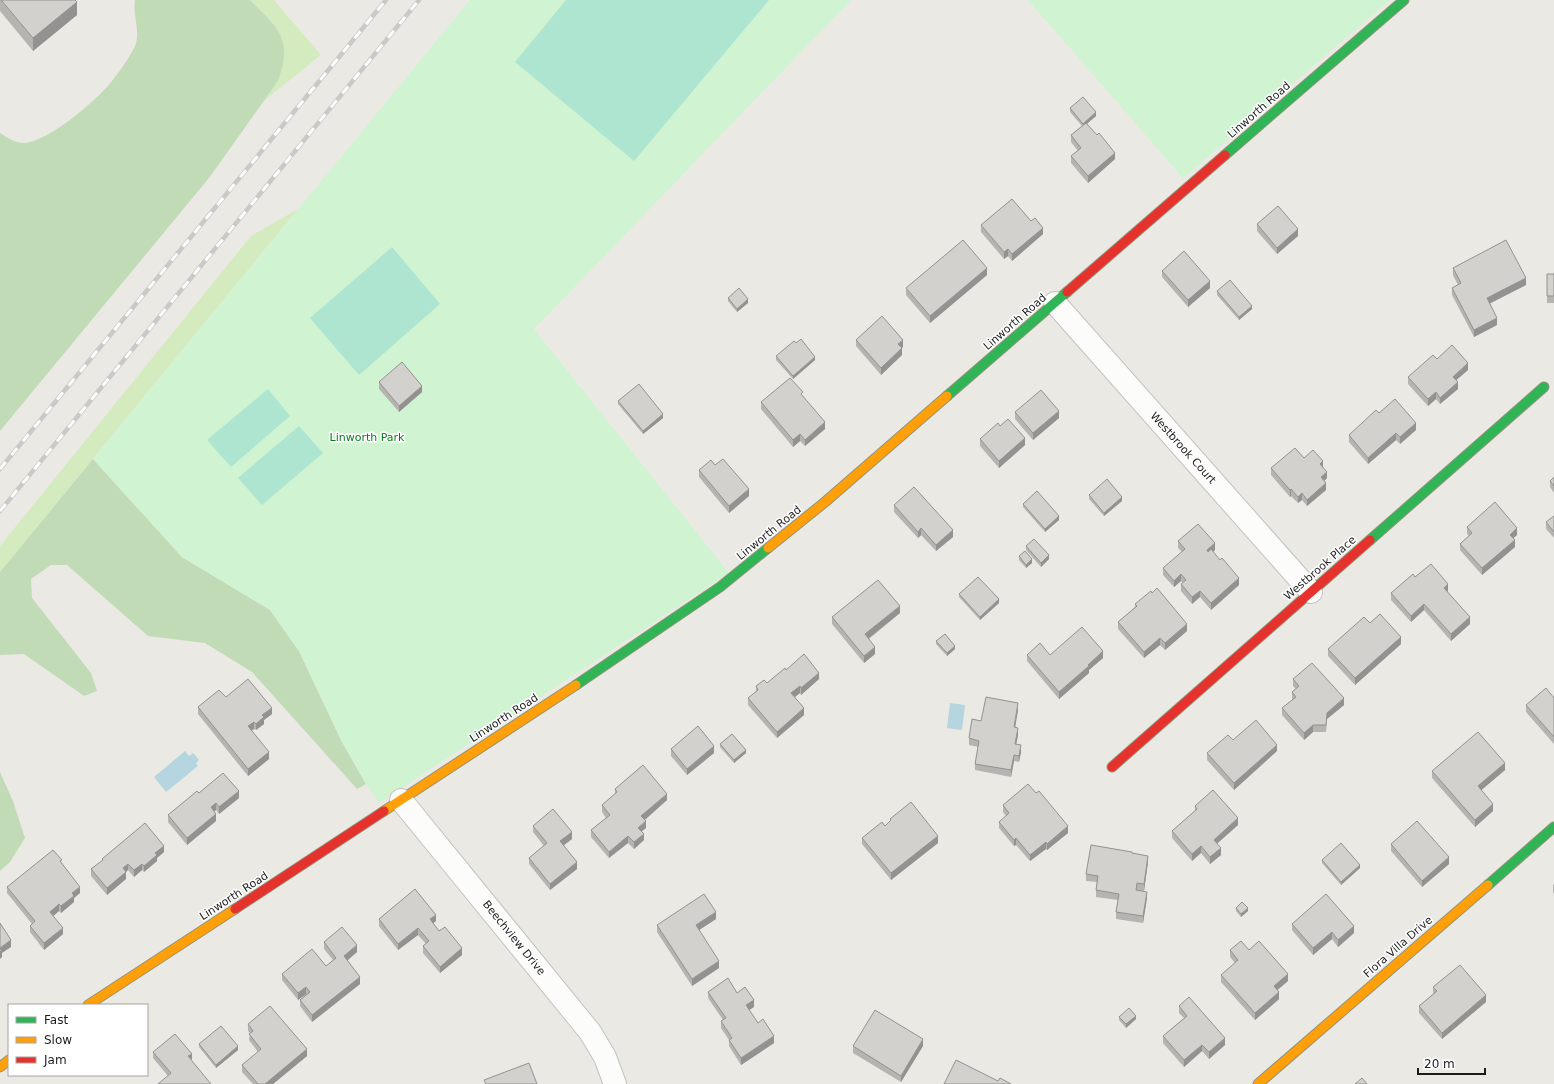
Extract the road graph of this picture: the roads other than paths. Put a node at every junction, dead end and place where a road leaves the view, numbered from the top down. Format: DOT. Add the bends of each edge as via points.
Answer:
graph roads {
  1 [pos="1404,0"];
  2 [pos="1055,303"];
  3 [pos="1544,387"];
  4 [pos="1311,592"];
  5 [pos="1112,767"];
  6 [pos="401,800"];
  7 [pos="1554,827"];
  8 [pos="90,1004"];
  9 [pos="8,1061"];
  10 [pos="0,1067"];
  11 [pos="615,1084"];
  12 [pos="1258,1084"];
  1 -- 2 [label="main road, Linworth Road"];
  2 -- 4 [label="street, Westbrook Court"];
  2 -- 6 [label="main road, Linworth Road" via="733,578"];
  3 -- 4 [label="main road, Westbrook Place"];
  4 -- 5 [label="main road, Westbrook Place"];
  6 -- 8 [label="main road, Linworth Road"];
  6 -- 11 [label="street, Beechview Drive" via="590,1032 605,1057"];
  7 -- 12 [label="main road, Flora Villa Drive"];
  9 -- 10 [label="main road"];
}
